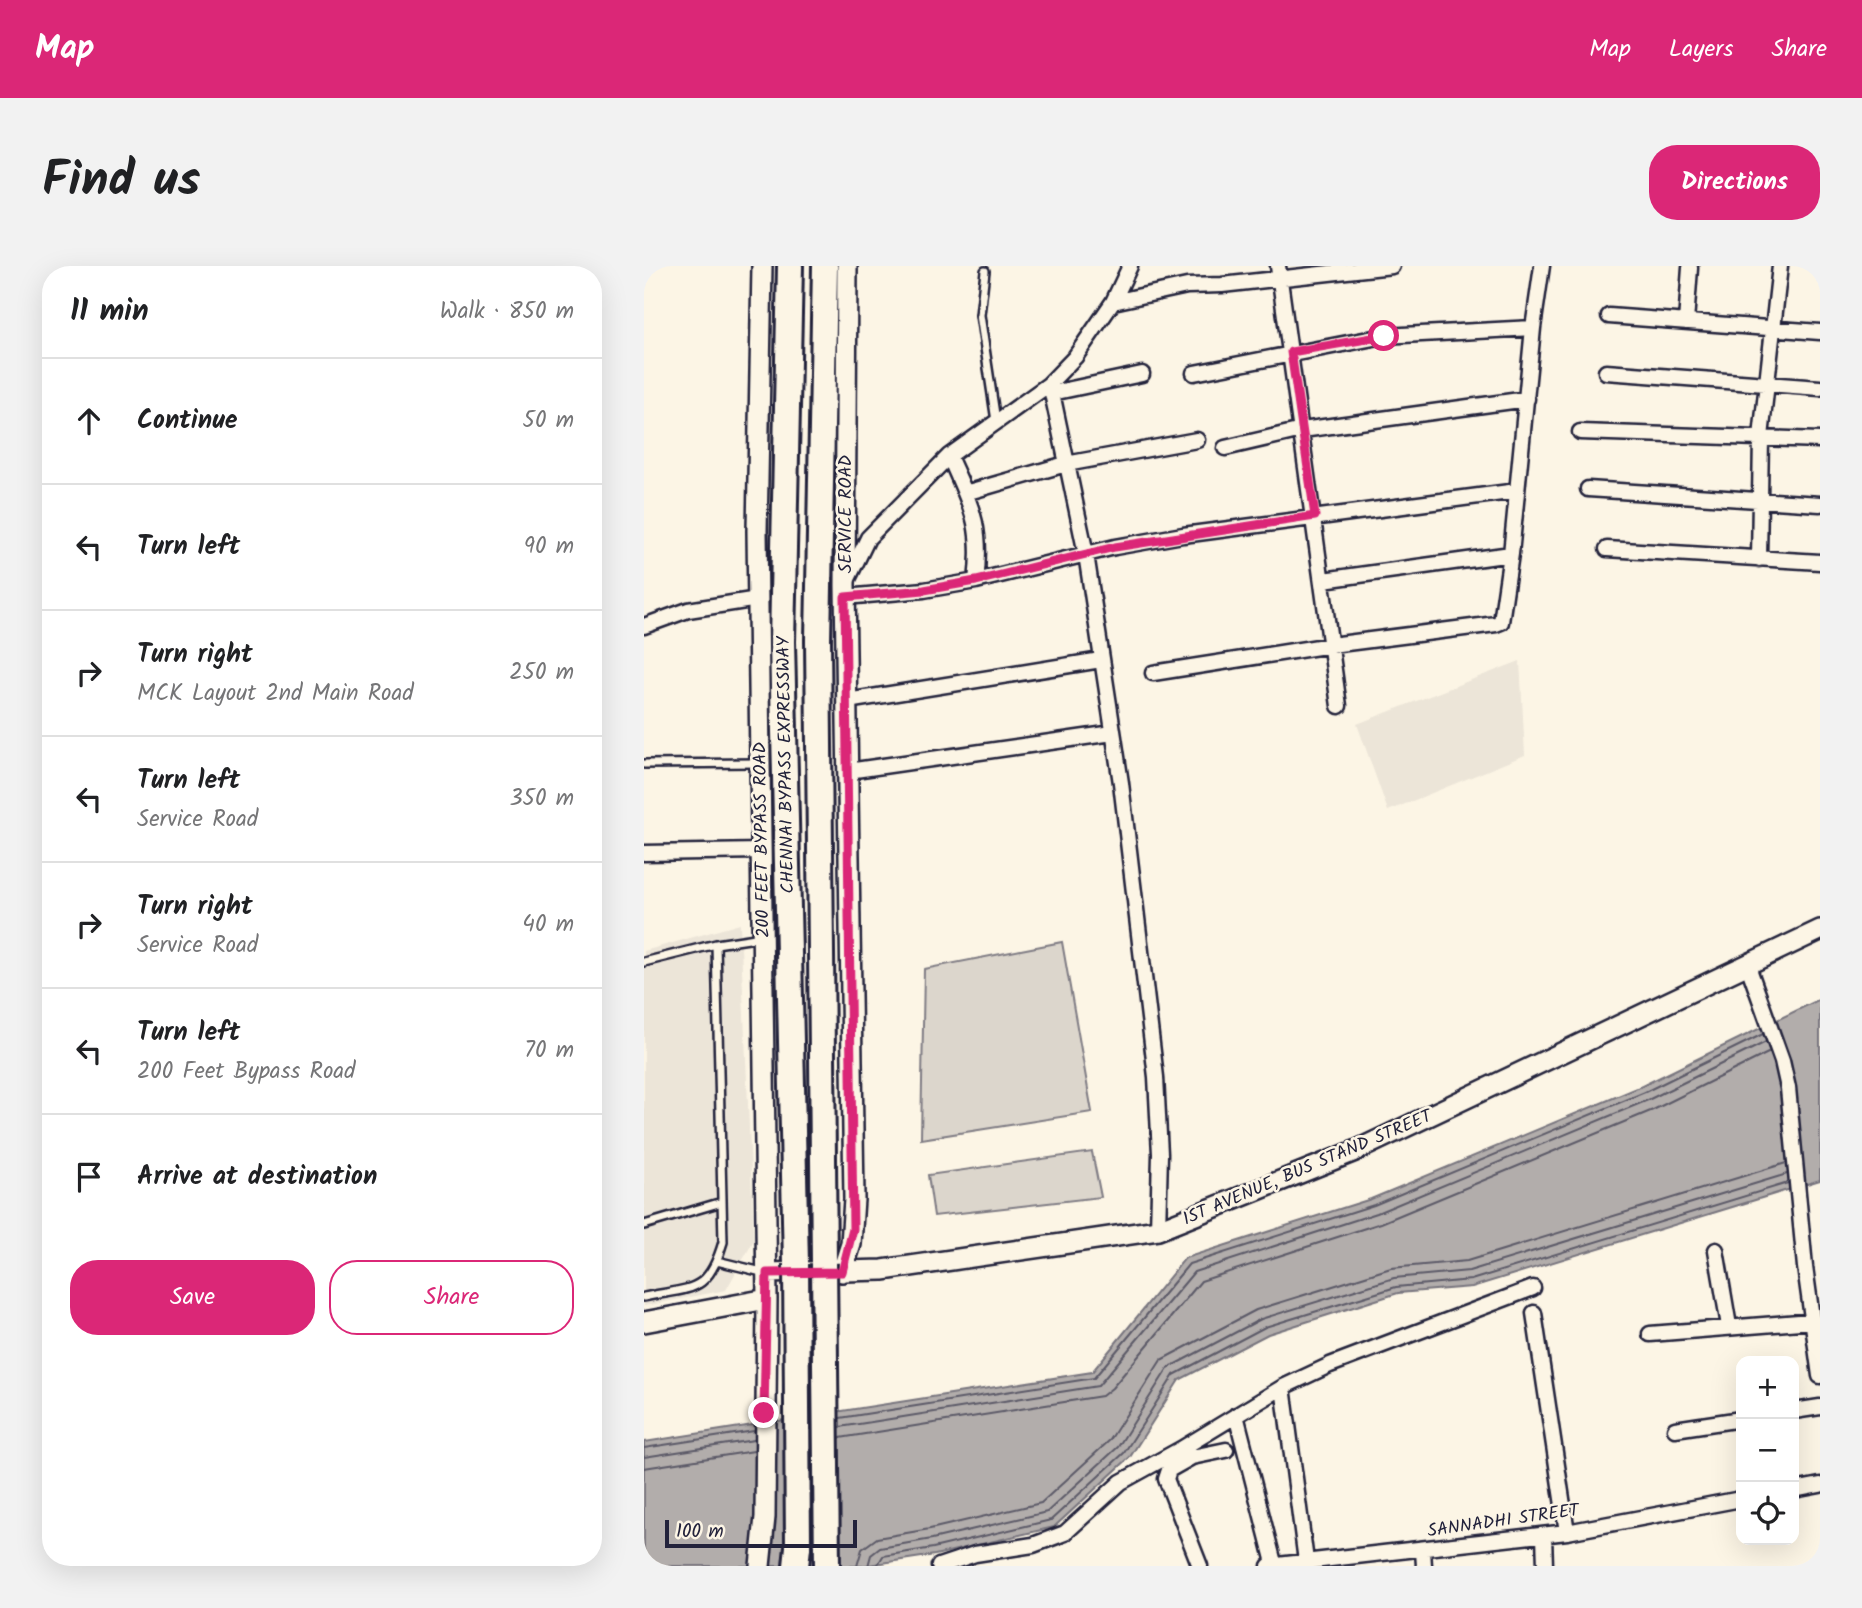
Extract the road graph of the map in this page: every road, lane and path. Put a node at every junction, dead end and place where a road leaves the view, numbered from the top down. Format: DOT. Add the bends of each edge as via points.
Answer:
graph roads {
  1 [pos="762,266"];
  2 [pos="790,266"];
  3 [pos="825,266"];
  4 [pos="847,266"];
  5 [pos="1130,266"];
  6 [pos="1392,266"];
  7 [pos="1542,266"];
  8 [pos="1780,266"];
  9 [pos="1690,268"];
  10 [pos="985,271"];
  11 [pos="1279,272"];
  12 [pos="1113,302"];
  13 [pos="1609,316"];
  14 [pos="1686,321"];
  15 [pos="1533,328"];
  16 [pos="1771,328"];
  17 [pos="1820,332"];
  18 [pos="1291,352"];
  19 [pos="1605,372"];
  20 [pos="1194,373"];
  21 [pos="1142,374"];
  22 [pos="1766,383"];
  23 [pos="1820,388"];
  24 [pos="1050,389"];
  25 [pos="1527,399"];
  26 [pos="996,421"];
  27 [pos="1302,430"];
  28 [pos="1580,432"];
  29 [pos="1761,437"];
  30 [pos="1197,440"];
  31 [pos="1820,440"];
  32 [pos="1225,448"];
  33 [pos="949,456"];
  34 [pos="1066,464"];
  35 [pos="1588,489"];
  36 [pos="1517,491"];
  37 [pos="965,493"];
  38 [pos="1760,501"];
  39 [pos="1820,503"];
  40 [pos="1315,516"];
  41 [pos="1607,550"];
  42 [pos="1086,554"];
  43 [pos="1511,554"];
  44 [pos="1759,559"];
  45 [pos="1820,562"];
  46 [pos="1323,580"];
  47 [pos="976,581"];
  48 [pos="845,591"];
  49 [pos="758,599"];
  50 [pos="644,626"];
  51 [pos="1331,645"];
  52 [pos="1101,660"];
  53 [pos="1153,673"];
  54 [pos="847,701"];
  55 [pos="1339,706"];
  56 [pos="1112,733"];
  57 [pos="760,763"];
  58 [pos="644,764"];
  59 [pos="848,771"];
  60 [pos="762,851"];
  61 [pos="644,853"];
  62 [pos="1820,930"];
  63 [pos="763,937"];
  64 [pos="716,944"];
  65 [pos="644,962"];
  66 [pos="1748,966"];
  67 [pos="722,1202"];
  68 [pos="644,1225"];
  69 [pos="1158,1230"];
  70 [pos="1716,1250"];
  71 [pos="717,1261"];
  72 [pos="833,1268"];
  73 [pos="767,1273"];
  74 [pos="1533,1288"];
  75 [pos="644,1297"];
  76 [pos="767,1299"];
  77 [pos="1534,1313"];
  78 [pos="1812,1321"];
  79 [pos="644,1322"];
  80 [pos="1729,1326"];
  81 [pos="1650,1334"];
  82 [pos="1820,1376"];
  83 [pos="1283,1387"];
  84 [pos="1820,1407"];
  85 [pos="1799,1410"];
  86 [pos="1236,1415"];
  87 [pos="1736,1420"];
  88 [pos="1675,1429"];
  89 [pos="1226,1450"];
  90 [pos="1820,1485"];
  91 [pos="1799,1489"];
  92 [pos="1736,1500"];
  93 [pos="1567,1532"];
  94 [pos="1544,1535"];
  95 [pos="826,1541"];
  96 [pos="1423,1550"];
  97 [pos="798,1560"];
  98 [pos="1306,1561"];
  99 [pos="1279,1565"];
  100 [pos="760,1566"];
  101 [pos="827,1566"];
  102 [pos="836,1566"];
  103 [pos="939,1566"];
  104 [pos="1200,1566"];
  105 [pos="1424,1566"];
  106 [pos="1545,1566"];
  1 -- 49 [label="street, 200 FEET BYPASS ROAD"];
  2 -- 97 [label="highway, CHENNAI BYPASS EXPRESSWAY, bridge" via="782,642"];
  3 -- 72 [label="highway, CHENNAI BYPASS EXPRESSWAY" via="818,640"];
  4 -- 48 [label="street, SERVICE ROAD"];
  5 -- 12 [label="street"];
  6 -- 11 [label="street"];
  7 -- 15 [label="street"];
  8 -- 16 [label="street"];
  9 -- 14 [label="street"];
  10 -- 26 [label="lane" via="980,315"];
  11 -- 12 [label="street"];
  11 -- 18 [label="street"];
  12 -- 24 [label="street"];
  13 -- 14 [label="street"];
  14 -- 16 [label="street"];
  15 -- 18 [label="street" via="1384,336"];
  15 -- 25 [label="street"];
  16 -- 17 [label="street"];
  16 -- 22 [label="street"];
  18 -- 20 [label="street"];
  18 -- 27 [label="street"];
  19 -- 22 [label="street"];
  21 -- 24 [label="street"];
  22 -- 23 [label="street"];
  22 -- 29 [label="street"];
  24 -- 26 [label="street"];
  24 -- 34 [label="street"];
  25 -- 27 [label="street"];
  25 -- 36 [label="street"];
  26 -- 33 [label="street"];
  27 -- 32 [label="street"];
  27 -- 40 [label="street"];
  28 -- 29 [label="street"];
  29 -- 31 [label="street"];
  29 -- 38 [label="street"];
  30 -- 34 [label="street"];
  33 -- 37 [label="street"];
  33 -- 48 [label="street" via="868,538"];
  34 -- 37 [label="street"];
  34 -- 42 [label="street"];
  35 -- 38 [label="street"];
  36 -- 40 [label="street"];
  36 -- 43 [label="street"];
  37 -- 47 [label="street" via="980,546"];
  38 -- 39 [label="street"];
  38 -- 44 [label="street"];
  40 -- 42 [label="street"];
  40 -- 46 [label="street"];
  41 -- 44 [label="street"];
  42 -- 47 [label="street"];
  42 -- 52 [label="street"];
  43 -- 46 [label="street"];
  43 -- 51 [label="street" via="1502,622"];
  44 -- 45 [label="street"];
  46 -- 51 [label="street"];
  47 -- 48 [label="street" via="924,590"];
  48 -- 54 [label="street, SERVICE ROAD"];
  49 -- 50 [label="street" via="688,610"];
  49 -- 57 [label="street, 200 FEET BYPASS ROAD"];
  51 -- 53 [label="street"];
  51 -- 55 [label="street"];
  52 -- 54 [label="street"];
  52 -- 56 [label="street"];
  54 -- 59 [label="street, SERVICE ROAD"];
  56 -- 59 [label="street"];
  56 -- 69 [label="street" via="1156,1077"];
  57 -- 58 [label="lane"];
  57 -- 60 [label="street, 200 FEET BYPASS ROAD"];
  59 -- 72 [label="street, SERVICE ROAD" via="854,1199 852,1244"];
  60 -- 61 [label="street"];
  60 -- 63 [label="street, 200 FEET BYPASS ROAD"];
  62 -- 66 [label="street, 1ST AVENUE, BUS STAND STREET"];
  63 -- 64 [label="lane"];
  63 -- 73 [label="street, 200 FEET BYPASS ROAD"];
  64 -- 65 [label="lane"];
  64 -- 67 [label="lane"];
  66 -- 69 [label="street, 1ST AVENUE, BUS STAND STREET" via="1355,1150"];
  66 -- 78 [label="street" via="1788,1088"];
  67 -- 68 [label="lane"];
  67 -- 71 [label="lane" via="723,1242"];
  69 -- 72 [label="street, 1ST AVENUE, BUS STAND STREET" via="883,1270"];
  70 -- 80 [label="street"];
  71 -- 73 [label="lane"];
  71 -- 75 [label="lane" via="701,1285"];
  72 -- 73 [label="street"];
  72 -- 95 [label="highway, CHENNAI BYPASS EXPRESSWAY, bridge"];
  73 -- 76 [label="street, 200 FEET BYPASS ROAD"];
  74 -- 83 [label="street"];
  76 -- 79 [label="street"];
  76 -- 100 [label="street, 200 FEET BYPASS ROAD" via="765,1517"];
  77 -- 93 [label="street"];
  78 -- 80 [label="street"];
  78 -- 82 [label="street"];
  80 -- 81 [label="street"];
  83 -- 86 [label="street"];
  83 -- 98 [label="street"];
  84 -- 85 [label="street"];
  86 -- 99 [label="street"];
  86 -- 103 [label="street" via="1121,1482 1065,1532 1033,1545 975,1554"];
  87 -- 88 [label="street"];
  89 -- 104 [label="street" via="1192,1457 1169,1470 1166,1479"];
  90 -- 91 [label="street"];
  92 -- 93 [label="street, SANNADHI STREET"];
  93 -- 94 [label="street, SANNADHI STREET"];
  94 -- 96 [label="street, SANNADHI STREET"];
  94 -- 106 [label="street"];
  95 -- 101 [label="highway, CHENNAI BYPASS EXPRESSWAY, bridge"];
  95 -- 102 [label="highway, bridge"];
  96 -- 98 [label="street, SANNADHI STREET"];
  96 -- 105 [label="street"];
  98 -- 99 [label="street, SANNADHI STREET"];
}
